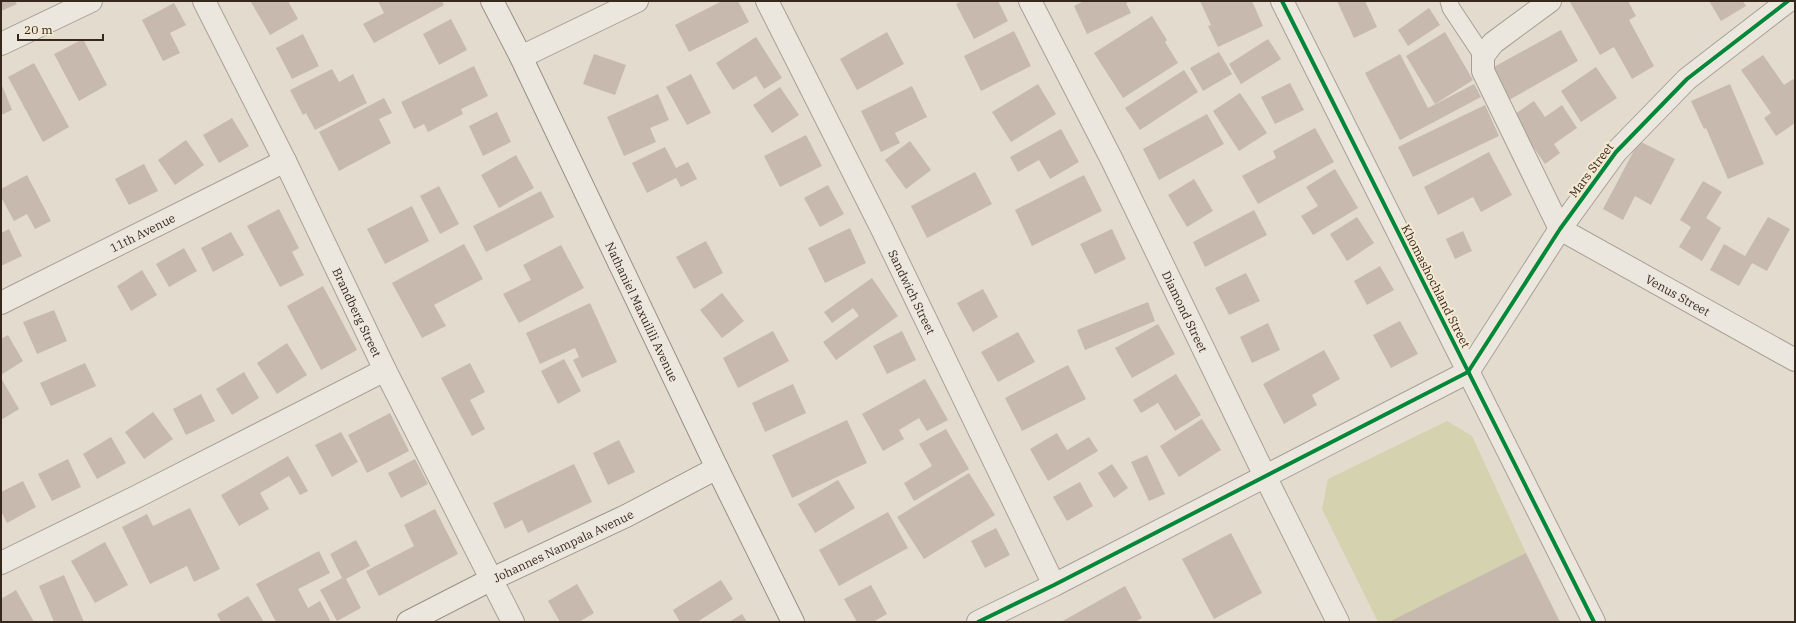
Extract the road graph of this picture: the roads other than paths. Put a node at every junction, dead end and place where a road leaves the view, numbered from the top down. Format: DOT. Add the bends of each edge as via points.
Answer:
graph roads {
  1 [pos="91,1"];
  2 [pos="204,1"];
  3 [pos="492,1"];
  4 [pos="637,1"];
  5 [pos="767,1"];
  6 [pos="1030,1"];
  7 [pos="1282,1"];
  8 [pos="1449,1"];
  9 [pos="1550,1"];
  10 [pos="1788,1"];
  11 [pos="1,44"];
  12 [pos="1483,56"];
  13 [pos="521,57"];
  14 [pos="285,162"];
  15 [pos="1560,230"];
  16 [pos="1,303"];
  17 [pos="1795,360"];
  18 [pos="385,370"];
  19 [pos="1468,372"];
  20 [pos="717,468"];
  21 [pos="1265,476"];
  22 [pos="1,563"];
  23 [pos="492,579"];
  24 [pos="1054,585"];
  25 [pos="408,622"];
  26 [pos="513,622"];
  27 [pos="793,622"];
  28 [pos="978,622"];
  29 [pos="1338,622"];
  30 [pos="1594,622"];
  1 -- 11 [label="street"];
  2 -- 14 [label="street, Brandberg Street"];
  3 -- 13 [label="street, Nathaniel Maxuilili Avenue"];
  4 -- 13 [label="street"];
  5 -- 24 [label="street, Sandwich Street" via="886,236"];
  6 -- 21 [label="street, Diamond Street" via="1112,160"];
  7 -- 19 [label="street, Khomashochland Street"];
  8 -- 12 [label="lane"];
  9 -- 12 [label="street" via="1493,43"];
  10 -- 15 [label="street, Mars Street" via="1688,79 1616,152"];
  12 -- 15 [label="street" via="1483,71"];
  13 -- 20 [label="street, Nathaniel Maxuilili Avenue"];
  14 -- 16 [label="street, 11th Avenue"];
  14 -- 18 [label="street, Brandberg Street"];
  15 -- 17 [label="street, Venus Street"];
  15 -- 19 [label="street, Mars Street"];
  18 -- 22 [label="street"];
  18 -- 23 [label="street, Brandberg Street"];
  19 -- 21 [label="street"];
  19 -- 30 [label="street, Khomashochland Street"];
  20 -- 23 [label="street, Johannes Nampala Avenue" via="626,516"];
  20 -- 27 [label="street, Nathaniel Maxuilili Avenue"];
  21 -- 24 [label="street"];
  21 -- 29 [label="street, Diamond Street"];
  23 -- 25 [label="street, Johannes Nampala Avenue"];
  23 -- 26 [label="street, Brandberg Street"];
  24 -- 28 [label="street"];
}
